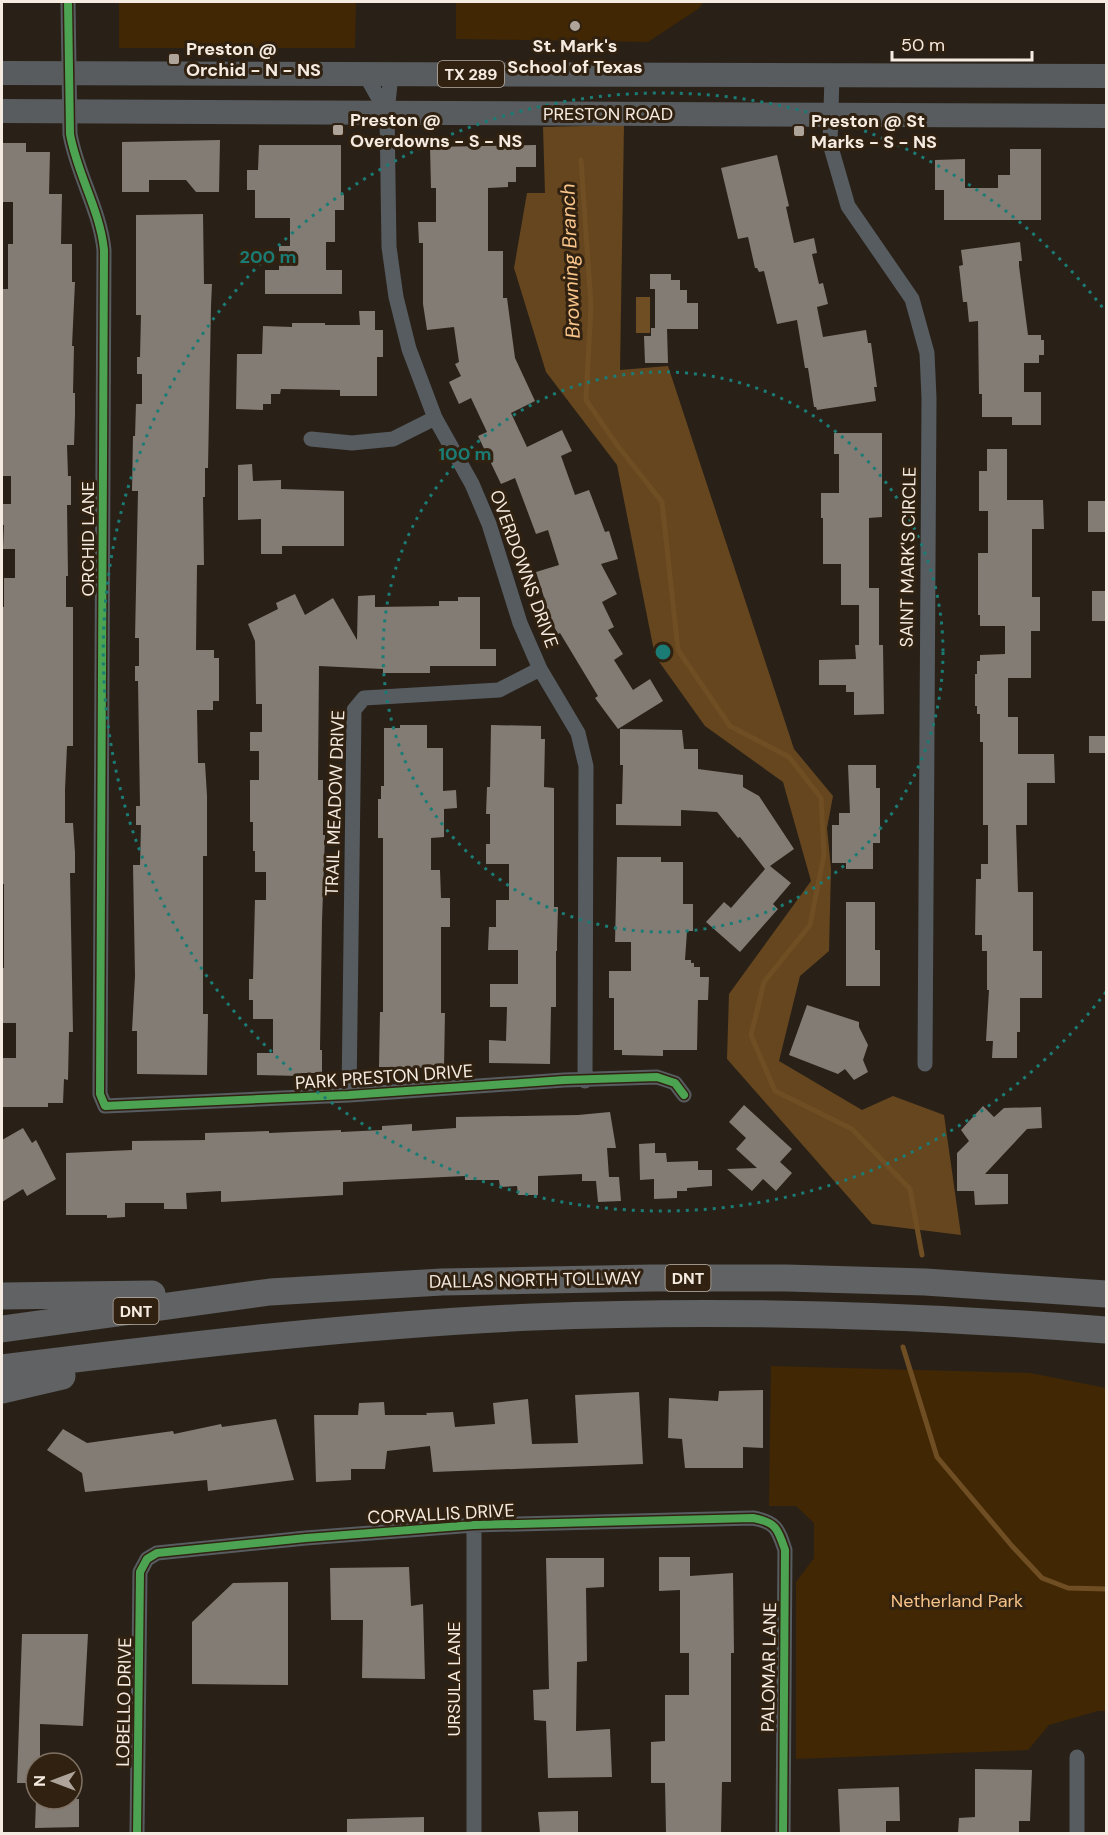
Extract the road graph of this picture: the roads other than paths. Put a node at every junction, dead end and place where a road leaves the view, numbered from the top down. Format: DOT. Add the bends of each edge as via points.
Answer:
graph roads {
  1 [pos="68,2"];
  2 [pos="2,73"];
  3 [pos="68,73"];
  4 [pos="365,74"];
  5 [pos="391,74"];
  6 [pos="832,76"];
  7 [pos="1107,76"];
  8 [pos="2,111"];
  9 [pos="70,111"];
  10 [pos="387,113"];
  11 [pos="831,114"];
  12 [pos="1107,116"];
  13 [pos="435,417"];
  14 [pos="311,439"];
  15 [pos="540,669"];
  16 [pos="925,1064"];
  17 [pos="101,1081"];
  18 [pos="585,1081"];
  19 [pos="349,1095"];
  20 [pos="684,1095"];
  21 [pos="270,1292"];
  22 [pos="1107,1294"];
  23 [pos="2,1296"];
  24 [pos="2,1329"];
  25 [pos="1107,1330"];
  26 [pos="134,1352"];
  27 [pos="2,1368"];
  28 [pos="2,1390"];
  29 [pos="753,1518"];
  30 [pos="474,1525"];
  31 [pos="140,1572"];
  32 [pos="1077,1758"];
  33 [pos="137,1833"];
  34 [pos="474,1833"];
  35 [pos="783,1833"];
  36 [pos="1077,1833"];
  1 -- 3 [label="street, ORCHID LANE"];
  2 -- 3 [label="main road, TX 289"];
  3 -- 4 [label="main road, TX 289"];
  3 -- 9 [label="street, ORCHID LANE"];
  4 -- 5 [label="main road, TX 289"];
  4 -- 10 [label="street, OVERDOWNS DRIVE"];
  5 -- 6 [label="main road, TX 289"];
  5 -- 10 [label="street, OVERDOWNS DRIVE"];
  6 -- 7 [label="main road, TX 289"];
  6 -- 11 [label="street, SAINT MARK'S CIRCLE"];
  8 -- 9 [label="main road, PRESTON ROAD / TX 289"];
  9 -- 10 [label="main road, PRESTON ROAD / TX 289"];
  9 -- 17 [label="street, ORCHID LANE" via="74,154 102,232 104,250"];
  10 -- 11 [label="main road, PRESTON ROAD / TX 289"];
  10 -- 13 [label="street, OVERDOWNS DRIVE" via="392,271 408,350"];
  11 -- 12 [label="main road, PRESTON ROAD / TX 289"];
  11 -- 16 [label="street, SAINT MARK'S CIRCLE" via="830,144 848,206 912,299 927,353"];
  13 -- 14 [label="street" via="393,439 352,443"];
  13 -- 15 [label="street, OVERDOWNS DRIVE" via="489,524 520,623"];
  15 -- 18 [label="street, OVERDOWNS DRIVE" via="578,733 586,766"];
  15 -- 19 [label="street, TRAIL MEADOW DRIVE" via="499,690 364,698 354,710"];
  17 -- 19 [label="street, PARK PRESTON DRIVE" via="100,1094 105,1106"];
  18 -- 19 [label="street, PARK PRESTON DRIVE"];
  18 -- 20 [label="street, PARK PRESTON DRIVE" via="657,1077 675,1083"];
  21 -- 22 [label="highway, DALLAS NORTH TOLLWAY / DNT" via="442,1281 786,1278"];
  21 -- 23 [label="highway"];
  21 -- 24 [label="highway, DALLAS NORTH TOLLWAY / DNT"];
  25 -- 26 [label="highway, DALLAS NORTH TOLLWAY / DNT" via="940,1319 666,1313 399,1326"];
  26 -- 27 [label="highway, DALLAS NORTH TOLLWAY / DNT"];
  26 -- 28 [label="highway" via="88,1371"];
  29 -- 30 [label="street, CORVALLIS DRIVE"];
  29 -- 35 [label="street, PALOMAR LANE" via="769,1521 780,1534 785,1550"];
  30 -- 31 [label="street, CORVALLIS DRIVE" via="157,1553 147,1559"];
  30 -- 34 [label="street, URSULA LANE"];
  31 -- 33 [label="street, LOBELLO DRIVE"];
  32 -- 36 [label="street"];
}
